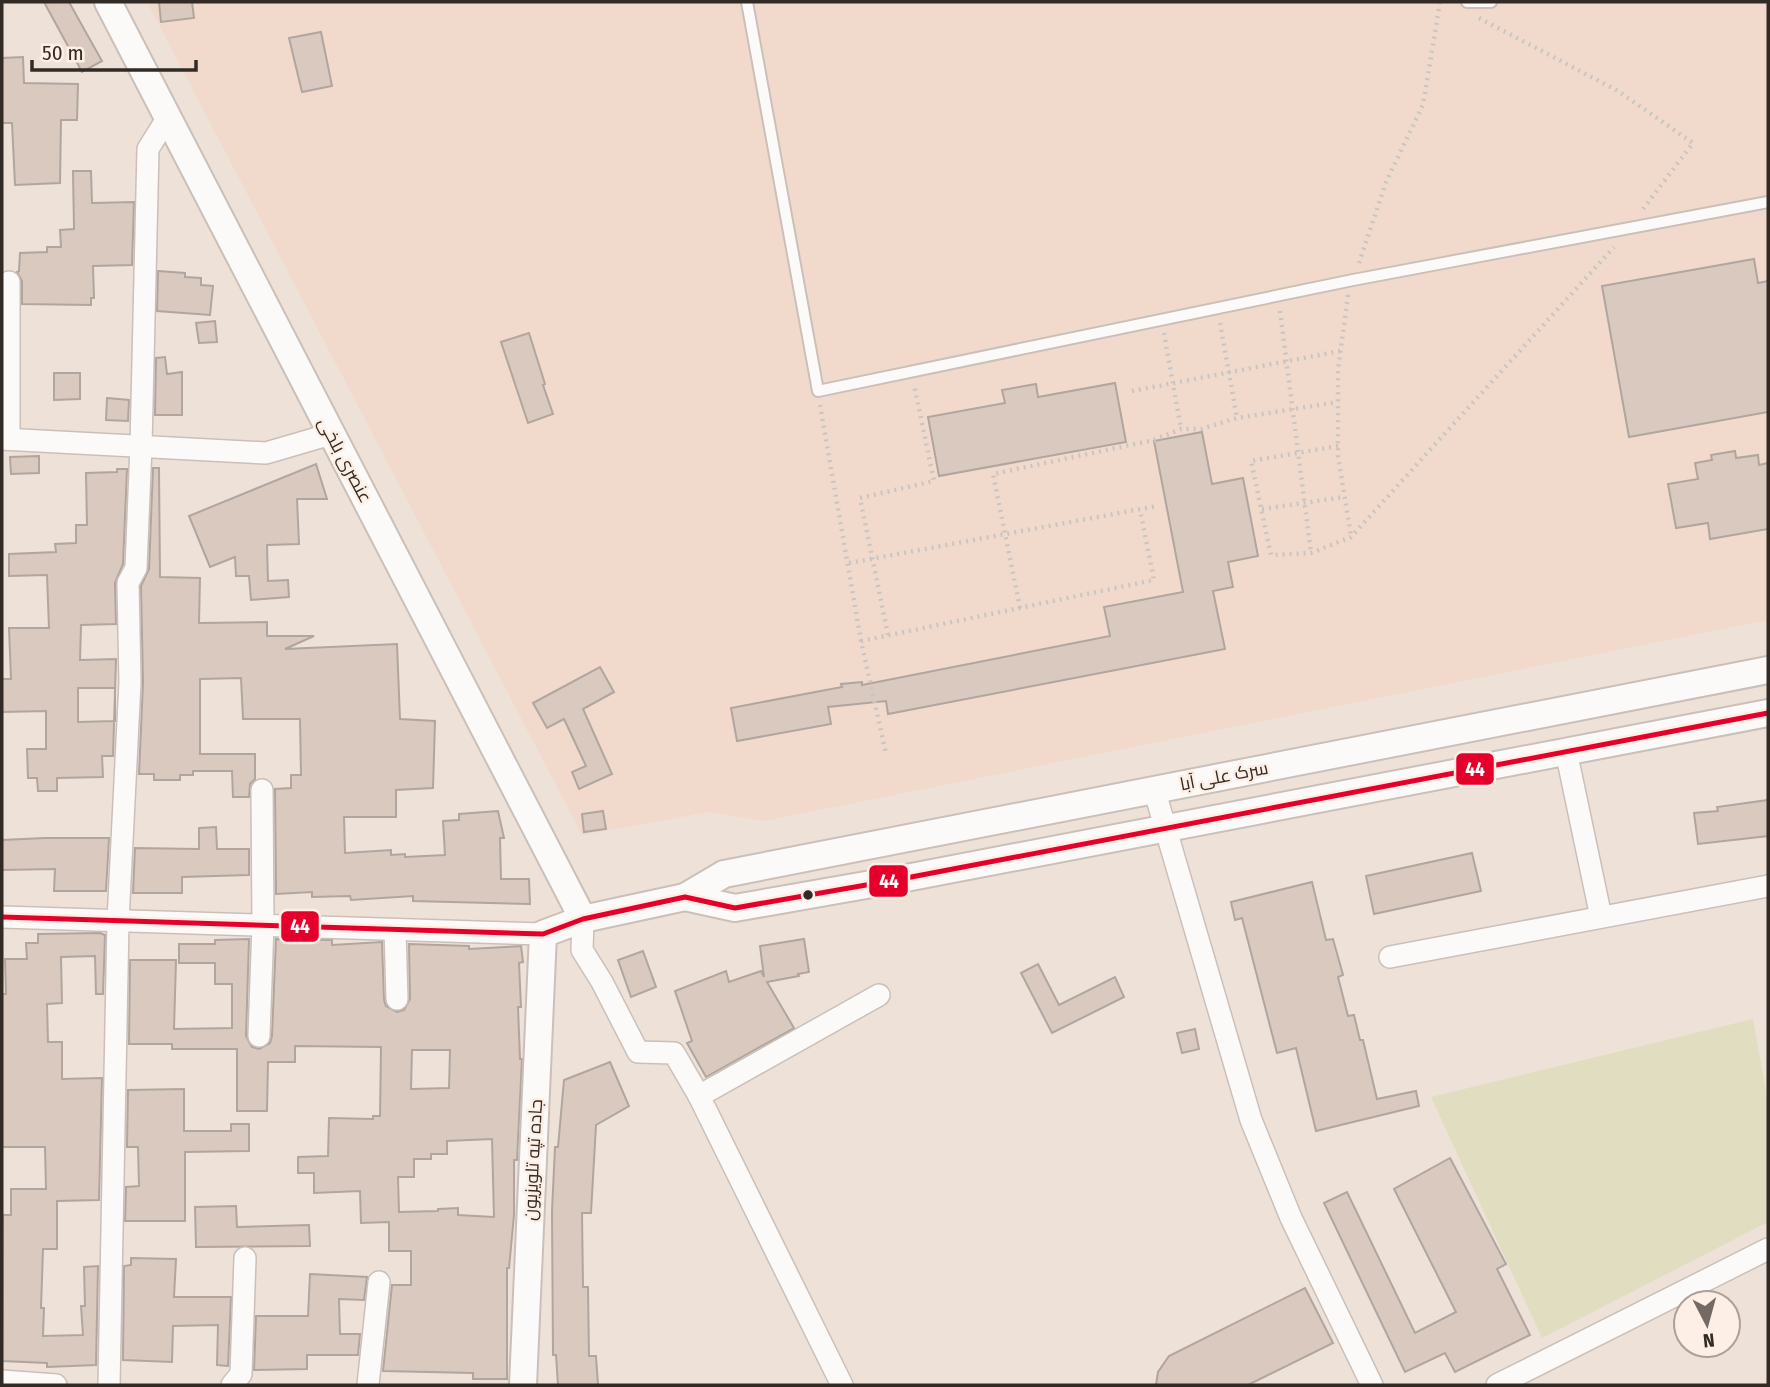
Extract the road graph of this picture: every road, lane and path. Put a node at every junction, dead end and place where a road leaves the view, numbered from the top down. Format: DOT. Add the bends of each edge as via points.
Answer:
graph roads {
  1 [pos="108,2"];
  2 [pos="747,2"];
  3 [pos="1467,2"];
  4 [pos="1491,2"];
  5 [pos="168,117"];
  6 [pos="1768,202"];
  7 [pos="9,282"];
  8 [pos="1280,311"];
  9 [pos="1220,323"];
  10 [pos="1163,331"];
  11 [pos="1340,351"];
  12 [pos="1286,361"];
  13 [pos="1228,372"];
  14 [pos="913,383"];
  15 [pos="1173,383"];
  16 [pos="818,391"];
  17 [pos="1132,391"];
  18 [pos="1338,402"];
  19 [pos="1293,411"];
  20 [pos="1237,418"];
  21 [pos="1181,429"];
  22 [pos="331,434"];
  23 [pos="5,439"];
  24 [pos="141,446"];
  25 [pos="1338,446"];
  26 [pos="1298,453"];
  27 [pos="1344,497"];
  28 [pos="1304,503"];
  29 [pos="1157,506"];
  30 [pos="1262,509"];
  31 [pos="1140,510"];
  32 [pos="1005,535"];
  33 [pos="1351,537"];
  34 [pos="1311,553"];
  35 [pos="873,559"];
  36 [pos="849,563"];
  37 [pos="1020,608"];
  38 [pos="888,635"];
  39 [pos="861,640"];
  40 [pos="1768,670"];
  41 [pos="1768,713"];
  42 [pos="1566,751"];
  43 [pos="886,754"];
  44 [pos="1154,789"];
  45 [pos="262,790"];
  46 [pos="1166,828"];
  47 [pos="1768,886"];
  48 [pos="685,897"];
  49 [pos="2,917"];
  50 [pos="1601,917"];
  51 [pos="583,919"];
  52 [pos="118,921"];
  53 [pos="263,925"];
  54 [pos="395,929"];
  55 [pos="543,934"];
  56 [pos="1390,957"];
  57 [pos="879,995"];
  58 [pos="397,999"];
  59 [pos="259,1036"];
  60 [pos="699,1096"];
  61 [pos="1768,1249"];
  62 [pos="245,1258"];
  63 [pos="379,1282"];
  64 [pos="2,1381"];
  65 [pos="56,1385"];
  66 [pos="109,1385"];
  67 [pos="232,1385"];
  68 [pos="368,1385"];
  69 [pos="523,1385"];
  70 [pos="842,1385"];
  71 [pos="1372,1385"];
  72 [pos="1497,1385"];
  1 -- 5 [label="street, عنصری بلخی"];
  2 -- 16 [label="lane"];
  3 -- 4 [label="lane"];
  5 -- 22 [label="street, عنصری بلخی"];
  5 -- 24 [label="street" via="148,149"];
  6 -- 16 [label="lane" via="1353,280"];
  7 -- 23 [label="street"];
  8 -- 12 [label="path"];
  9 -- 13 [label="path"];
  10 -- 15 [label="path"];
  11 -- 12 [label="path"];
  12 -- 13 [label="path"];
  12 -- 19 [label="path"];
  13 -- 15 [label="path"];
  13 -- 20 [label="path"];
  14 -- 35 [label="path" via="934,481 860,498"];
  15 -- 17 [label="path"];
  15 -- 21 [label="path"];
  16 -- 36 [label="path"];
  18 -- 19 [label="path"];
  19 -- 20 [label="path"];
  19 -- 26 [label="path"];
  20 -- 21 [label="path" via="1201,429"];
  21 -- 32 [label="path" via="1154,440 993,474"];
  22 -- 24 [label="street" via="266,453"];
  22 -- 51 [label="street, عنصری بلخی"];
  23 -- 24 [label="street"];
  24 -- 52 [label="street" via="136,568 128,583 130,682"];
  25 -- 26 [label="path"];
  26 -- 28 [label="path"];
  26 -- 30 [label="path" via="1251,461"];
  27 -- 28 [label="path"];
  28 -- 30 [label="path"];
  28 -- 34 [label="path"];
  29 -- 31 [label="path"];
  30 -- 34 [label="path" via="1271,555"];
  31 -- 32 [label="path"];
  31 -- 37 [label="path" via="1154,580"];
  32 -- 35 [label="path"];
  32 -- 37 [label="path"];
  33 -- 34 [label="path"];
  35 -- 36 [label="path"];
  35 -- 38 [label="path"];
  36 -- 39 [label="path"];
  37 -- 38 [label="path"];
  38 -- 39 [label="path"];
  39 -- 43 [label="path"];
  40 -- 44 [label="street, سرک علی آبا"];
  41 -- 42 [label="street"];
  42 -- 46 [label="street"];
  42 -- 50 [label="street"];
  44 -- 46 [label="street"];
  44 -- 48 [label="street, سرک علی آبا" via="724,874"];
  45 -- 53 [label="street"];
  46 -- 48 [label="street" via="735,908"];
  46 -- 71 [label="street" via="1251,1120 1291,1218"];
  47 -- 50 [label="street"];
  48 -- 51 [label="street"];
  49 -- 52 [label="street"];
  50 -- 56 [label="street"];
  51 -- 55 [label="street"];
  51 -- 60 [label="street" via="582,950 638,1052 674,1053"];
  52 -- 53 [label="street"];
  52 -- 66 [label="street"];
  53 -- 54 [label="street"];
  53 -- 59 [label="street"];
  54 -- 55 [label="street"];
  54 -- 58 [label="street"];
  55 -- 69 [label="street, جاده تپه تلویزیون"];
  57 -- 60 [label="street"];
  60 -- 70 [label="street"];
  61 -- 72 [label="street"];
  62 -- 67 [label="street" via="241,1374"];
  63 -- 68 [label="street"];
  64 -- 65 [label="street"];
}
